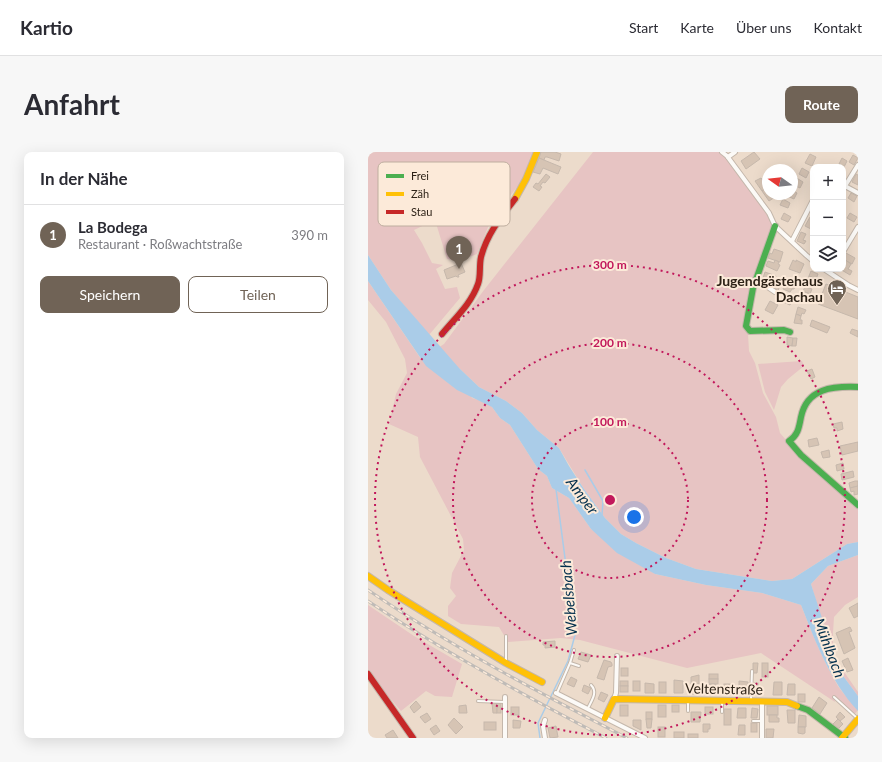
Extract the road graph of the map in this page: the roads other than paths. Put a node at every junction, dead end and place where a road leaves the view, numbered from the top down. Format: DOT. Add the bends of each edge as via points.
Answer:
graph roads {
  1 [pos="537,152"];
  2 [pos="722,152"];
  3 [pos="734,152"];
  4 [pos="728,157"];
  5 [pos="858,165"];
  6 [pos="846,182"];
  7 [pos="846,186"];
  8 [pos="858,193"];
  9 [pos="510,204"];
  10 [pos="810,206"];
  11 [pos="494,226"];
  12 [pos="775,226"];
  13 [pos="858,227"];
  14 [pos="792,240"];
  15 [pos="846,247"];
  16 [pos="810,258"];
  17 [pos="828,272"];
  18 [pos="830,274"];
  19 [pos="756,279"];
  20 [pos="858,290"];
  21 [pos="775,292"];
  22 [pos="790,332"];
  23 [pos="442,334"];
  24 [pos="858,387"];
  25 [pos="858,505"];
  26 [pos="368,576"];
  27 [pos="506,636"];
  28 [pos="574,650"];
  29 [pos="617,656"];
  30 [pos="506,663"];
  31 [pos="570,663"];
  32 [pos="578,666"];
  33 [pos="752,671"];
  34 [pos="368,674"];
  35 [pos="542,682"];
  36 [pos="591,685"];
  37 [pos="556,693"];
  38 [pos="834,697"];
  39 [pos="505,699"];
  40 [pos="614,699"];
  41 [pos="688,700"];
  42 [pos="478,701"];
  43 [pos="722,701"];
  44 [pos="751,701"];
  45 [pos="762,702"];
  46 [pos="587,709"];
  47 [pos="688,711"];
  48 [pos="722,712"];
  49 [pos="605,718"];
  50 [pos="858,719"];
  51 [pos="545,720"];
  52 [pos="753,721"];
  53 [pos="762,721"];
  54 [pos="413,738"];
  55 [pos="505,738"];
  56 [pos="545,738"];
  57 [pos="645,738"];
  58 [pos="762,738"];
  59 [pos="843,738"];
  1 -- 9 [label="street" via="528,177"];
  2 -- 4 [label="street"];
  3 -- 4 [label="street"];
  4 -- 12 [label="street" via="769,213"];
  5 -- 6 [label="street"];
  7 -- 8 [label="street"];
  10 -- 14 [label="street"];
  11 -- 23 [label="street" via="482,254 481,275 477,287"];
  12 -- 14 [label="street"];
  12 -- 19 [label="street"];
  13 -- 15 [label="street"];
  14 -- 16 [label="street"];
  17 -- 18 [label="street"];
  18 -- 20 [label="street"];
  19 -- 21 [label="street"];
  19 -- 22 [label="street" via="746,317 748,330"];
  24 -- 25 [label="street" via="836,387 815,394 805,406 799,433 789,441 801,455"];
  26 -- 30 [label="street"];
  27 -- 30 [label="lane"];
  28 -- 31 [label="lane"];
  29 -- 40 [label="street"];
  30 -- 35 [label="street"];
  31 -- 32 [label="lane"];
  31 -- 37 [label="lane"];
  33 -- 44 [label="lane"];
  34 -- 54 [label="street"];
  36 -- 46 [label="lane" via="595,693"];
  37 -- 46 [label="street"];
  38 -- 50 [label="lane"];
  39 -- 42 [label="lane"];
  39 -- 55 [label="street"];
  40 -- 41 [label="street, Veltenstraße"];
  40 -- 49 [label="street"];
  41 -- 43 [label="street, Veltenstraße"];
  41 -- 47 [label="lane"];
  43 -- 44 [label="street, Veltenstraße"];
  43 -- 48 [label="lane"];
  44 -- 45 [label="street, Veltenstraße"];
  45 -- 53 [label="street"];
  45 -- 59 [label="street, Veltenstraße" via="787,702 808,710"];
  46 -- 49 [label="street"];
  49 -- 57 [label="street"];
  50 -- 59 [label="street"];
  51 -- 56 [label="street"];
  52 -- 53 [label="lane"];
  53 -- 58 [label="street"];
}
